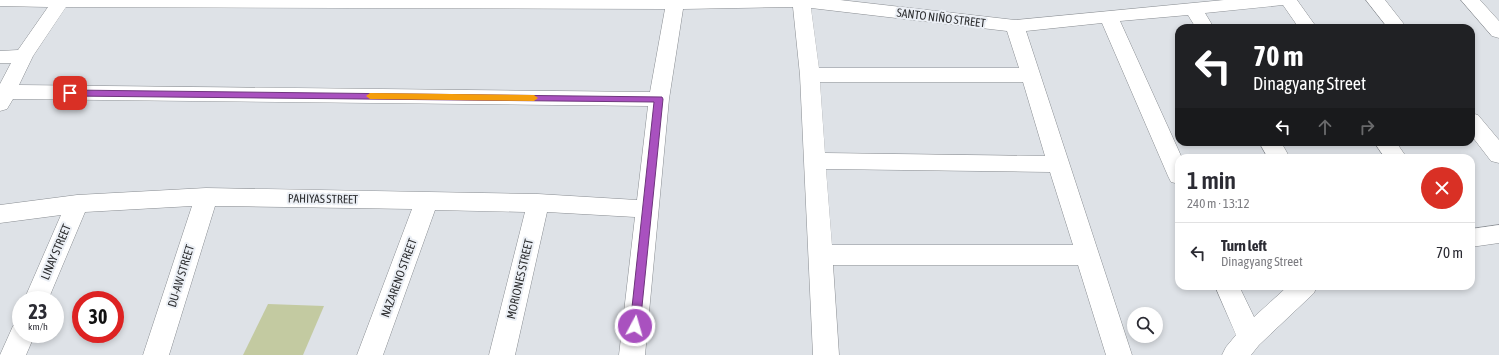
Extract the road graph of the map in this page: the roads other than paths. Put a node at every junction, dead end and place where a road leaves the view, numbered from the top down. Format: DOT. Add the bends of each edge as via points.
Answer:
graph roads {
  1 [pos="801,0"];
  2 [pos="1280,0"];
  3 [pos="1288,0"];
  4 [pos="1375,0"];
  5 [pos="1470,0"];
  6 [pos="0,1"];
  7 [pos="61,1"];
  8 [pos="675,4"];
  9 [pos="1193,8"];
  10 [pos="1109,18"];
  11 [pos="1203,24"];
  12 [pos="1305,24"];
  13 [pos="1395,24"];
  14 [pos="1015,26"];
  15 [pos="1499,32"];
  16 [pos="24,56"];
  17 [pos="0,57"];
  18 [pos="810,75"];
  19 [pos="1031,75"];
  20 [pos="3,99"];
  21 [pos="659,99"];
  22 [pos="1475,125"];
  23 [pos="1499,155"];
  24 [pos="815,161"];
  25 [pos="1058,164"];
  26 [pos="1175,167"];
  27 [pos="206,197"];
  28 [pos="427,201"];
  29 [pos="538,203"];
  30 [pos="77,204"];
  31 [pos="646,209"];
  32 [pos="0,214"];
  33 [pos="1499,234"];
  34 [pos="1475,237"];
  35 [pos="819,255"];
  36 [pos="1087,255"];
  37 [pos="1228,290"];
  38 [pos="1301,290"];
  39 [pos="40,291"];
  40 [pos="18,343"];
  41 [pos="1243,346"];
  42 [pos="13,355"];
  43 [pos="156,355"];
  44 [pos="370,355"];
  45 [pos="502,355"];
  46 [pos="632,355"];
  47 [pos="826,355"];
  48 [pos="1119,355"];
  1 -- 8 [label="street, SANTO NIÑO STREET"];
  1 -- 14 [label="street, SANTO NIÑO STREET"];
  1 -- 18 [label="street"];
  2 -- 9 [label="street, SANTO NIÑO STREET"];
  3 -- 12 [label="street"];
  4 -- 13 [label="street"];
  5 -- 15 [label="street"];
  6 -- 7 [label="street, SANTO NIÑO STREET"];
  7 -- 8 [label="street, SANTO NIÑO STREET"];
  7 -- 16 [label="street"];
  8 -- 21 [label="street"];
  9 -- 10 [label="street, SANTO NIÑO STREET"];
  9 -- 11 [label="street"];
  10 -- 14 [label="street, SANTO NIÑO STREET"];
  10 -- 26 [label="street"];
  14 -- 19 [label="street"];
  16 -- 17 [label="street"];
  16 -- 20 [label="street"];
  18 -- 19 [label="street"];
  18 -- 24 [label="street"];
  19 -- 25 [label="street"];
  20 -- 21 [label="street"];
  21 -- 31 [label="street"];
  22 -- 23 [label="street"];
  24 -- 25 [label="street"];
  24 -- 35 [label="street"];
  25 -- 36 [label="street"];
  27 -- 28 [label="street, PAHIYAS STREET"];
  27 -- 30 [label="street, PAHIYAS STREET"];
  27 -- 43 [label="street, DU-AW STREET"];
  28 -- 29 [label="street, PAHIYAS STREET"];
  28 -- 44 [label="street, NAZARENO STREET"];
  29 -- 31 [label="street, PAHIYAS STREET"];
  29 -- 45 [label="street, MORIONES STREET"];
  30 -- 32 [label="street, PAHIYAS STREET"];
  30 -- 39 [label="street, LINAY STREET"];
  31 -- 46 [label="street"];
  33 -- 34 [label="street"];
  35 -- 36 [label="street"];
  35 -- 47 [label="street"];
  36 -- 48 [label="street"];
  37 -- 41 [label="street"];
  38 -- 41 [label="street"];
  40 -- 42 [label="street"];
}
